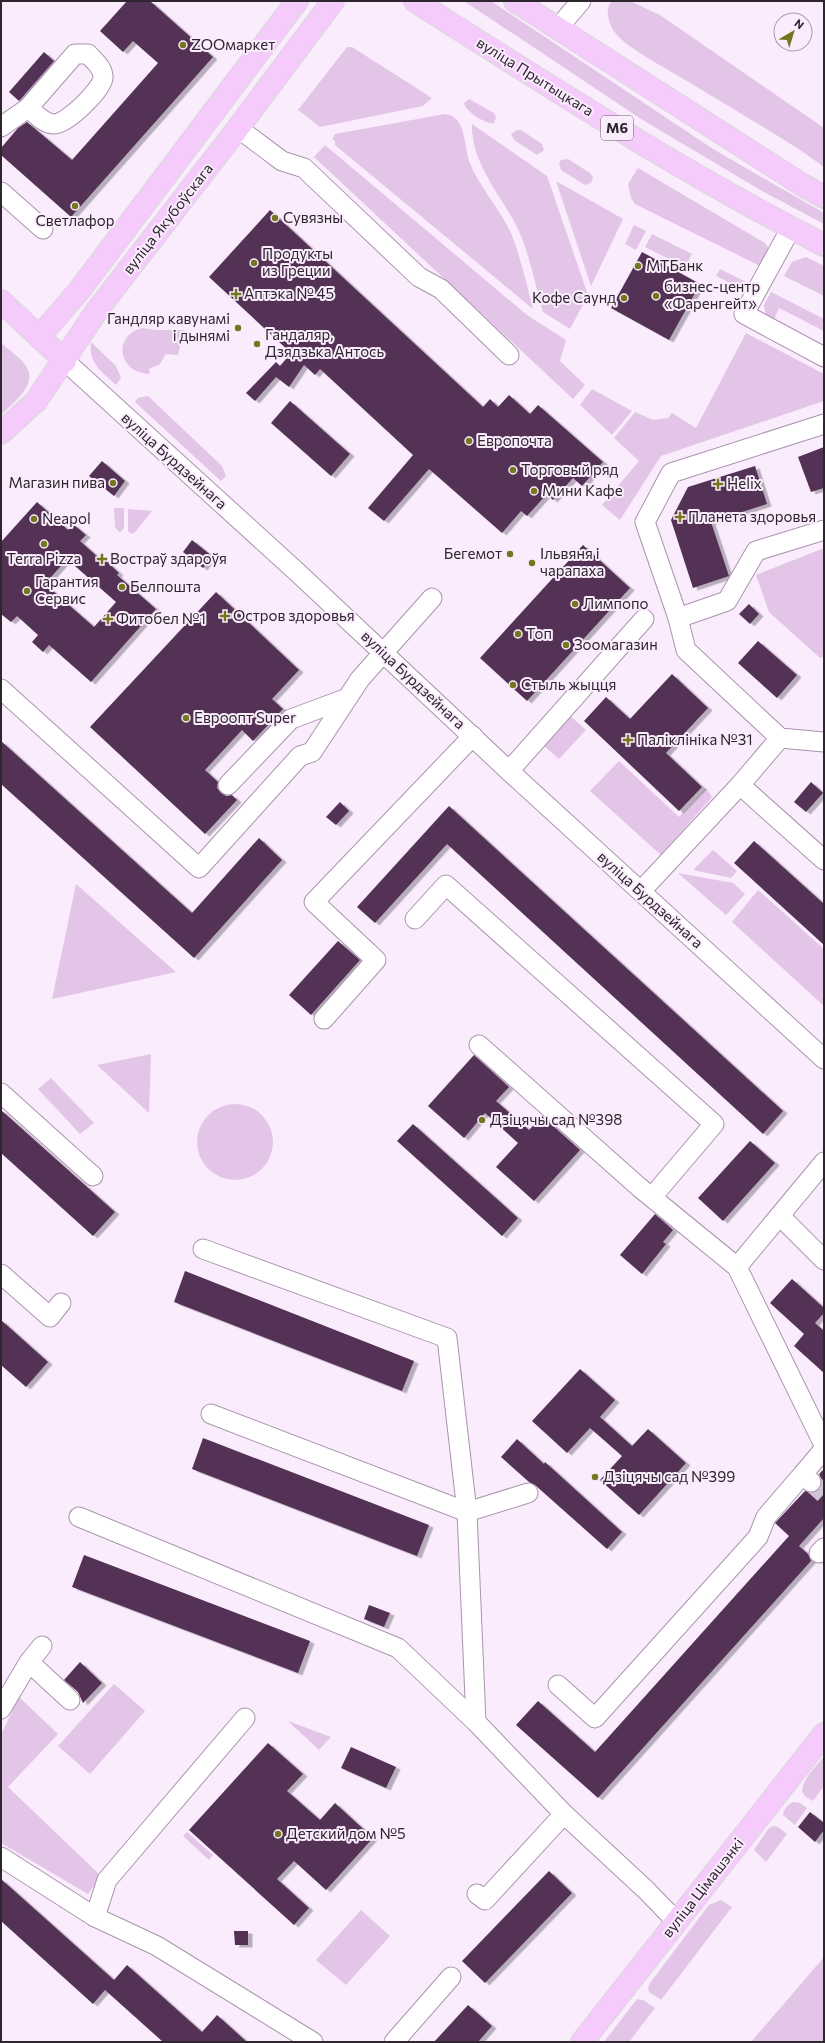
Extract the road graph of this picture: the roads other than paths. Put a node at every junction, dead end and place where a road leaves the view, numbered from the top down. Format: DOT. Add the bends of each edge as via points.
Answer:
graph roads {
  1 [pos="297,1"];
  2 [pos="333,1"];
  3 [pos="415,1"];
  4 [pos="516,1"];
  5 [pos="581,1"];
  6 [pos="558,28"];
  7 [pos="28,108"];
  8 [pos="1,127"];
  9 [pos="238,128"];
  10 [pos="1,192"];
  11 [pos="824,197"];
  12 [pos="791,228"];
  13 [pos="43,229"];
  14 [pos="824,245"];
  15 [pos="1,301"];
  16 [pos="39,337"];
  17 [pos="509,355"];
  18 [pos="824,357"];
  19 [pos="65,361"];
  20 [pos="824,424"];
  21 [pos="1,433"];
  22 [pos="824,530"];
  23 [pos="432,598"];
  24 [pos="678,618"];
  25 [pos="644,619"];
  26 [pos="384,653"];
  27 [pos="1,689"];
  28 [pos="345,699"];
  29 [pos="473,736"];
  30 [pos="780,738"];
  31 [pos="824,742"];
  32 [pos="509,771"];
  33 [pos="228,785"];
  34 [pos="740,785"];
  35 [pos="824,860"];
  36 [pos="641,892"];
  37 [pos="415,919"];
  38 [pos="324,1019"];
  39 [pos="479,1045"];
  40 [pos="824,1059"];
  41 [pos="1,1093"];
  42 [pos="824,1162"];
  43 [pos="93,1176"];
  44 [pos="652,1197"];
  45 [pos="780,1216"];
  46 [pos="203,1249"];
  47 [pos="824,1260"];
  48 [pos="738,1267"];
  49 [pos="1,1274"];
  50 [pos="61,1303"];
  51 [pos="211,1414"];
  52 [pos="824,1445"];
  53 [pos="824,1449"];
  54 [pos="528,1493"];
  55 [pos="467,1512"];
  56 [pos="79,1516"];
  57 [pos="42,1646"];
  58 [pos="29,1662"];
  59 [pos="558,1685"];
  60 [pos="70,1700"];
  61 [pos="1,1709"];
  62 [pos="245,1718"];
  63 [pos="476,1722"];
  64 [pos="824,1734"];
  65 [pos="564,1814"];
  66 [pos="1,1857"];
  67 [pos="477,1894"];
  68 [pos="95,1916"];
  69 [pos="677,1922"];
  70 [pos="451,1977"];
  71 [pos="313,2042"];
  72 [pos="394,2042"];
  73 [pos="582,2042"];
  1 -- 16 [label="main road, вуліца Якубоўскага" via="78,292"];
  2 -- 9 [label="main road, вуліца Якубоўскага"];
  3 -- 12 [label="main road, вуліца Прытыцкага / М6" via="632,137"];
  4 -- 6 [label="main road"];
  5 -- 6 [label="street"];
  6 -- 11 [label="main road"];
  7 -- 8 [label="street"];
  9 -- 17 [label="street" via="282,161 304,168 419,277 441,288"];
  9 -- 19 [label="main road, вуліца Якубоўскага" via="98,309"];
  10 -- 13 [label="street"];
  12 -- 14 [label="main road, вуліца Прытыцкага / М6"];
  12 -- 18 [label="street" via="744,314"];
  15 -- 16 [label="main road, вуліца Бурдзейнага"];
  16 -- 19 [label="main road, вуліца Бурдзейнага"];
  19 -- 21 [label="main road, вуліца Якубоўскага" via="36,401"];
  19 -- 26 [label="street, вуліца Бурдзейнага"];
  20 -- 24 [label="street" via="671,473 645,522"];
  22 -- 24 [label="street" via="756,551 727,601"];
  23 -- 26 [label="street"];
  24 -- 30 [label="street" via="686,650"];
  25 -- 32 [label="street"];
  26 -- 28 [label="street"];
  26 -- 29 [label="street, вуліца Бурдзейнага"];
  27 -- 28 [label="street" via="199,868 300,756 312,752"];
  28 -- 33 [label="street" via="291,720"];
  29 -- 32 [label="street, вуліца Бурдзейнага"];
  29 -- 38 [label="street" via="314,902 376,960"];
  30 -- 31 [label="street"];
  30 -- 34 [label="street"];
  32 -- 36 [label="street, вуліца Бурдзейнага"];
  34 -- 35 [label="street"];
  34 -- 36 [label="street"];
  36 -- 40 [label="street, вуліца Бурдзейнага"];
  37 -- 44 [label="street" via="446,885 714,1124"];
  39 -- 44 [label="street"];
  41 -- 43 [label="street"];
  42 -- 45 [label="street"];
  44 -- 48 [label="street"];
  45 -- 47 [label="street"];
  45 -- 48 [label="street"];
  46 -- 55 [label="street" via="446,1338"];
  48 -- 52 [label="street"];
  49 -- 50 [label="street" via="50,1317"];
  51 -- 55 [label="street"];
  53 -- 59 [label="street" via="807,1478 766,1517 758,1537 595,1718"];
  54 -- 55 [label="street"];
  55 -- 63 [label="street"];
  56 -- 63 [label="street" via="398,1648"];
  57 -- 58 [label="street"];
  58 -- 60 [label="street"];
  58 -- 61 [label="street"];
  62 -- 68 [label="street" via="107,1880"];
  63 -- 65 [label="street"];
  64 -- 69 [label="main road, вуліца Цімашэнкі"];
  65 -- 67 [label="street" via="484,1900"];
  65 -- 69 [label="street"];
  66 -- 68 [label="street"];
  68 -- 71 [label="street" via="158,1946"];
  69 -- 73 [label="main road, вуліца Цімашэнкі"];
  70 -- 72 [label="street"];
}
